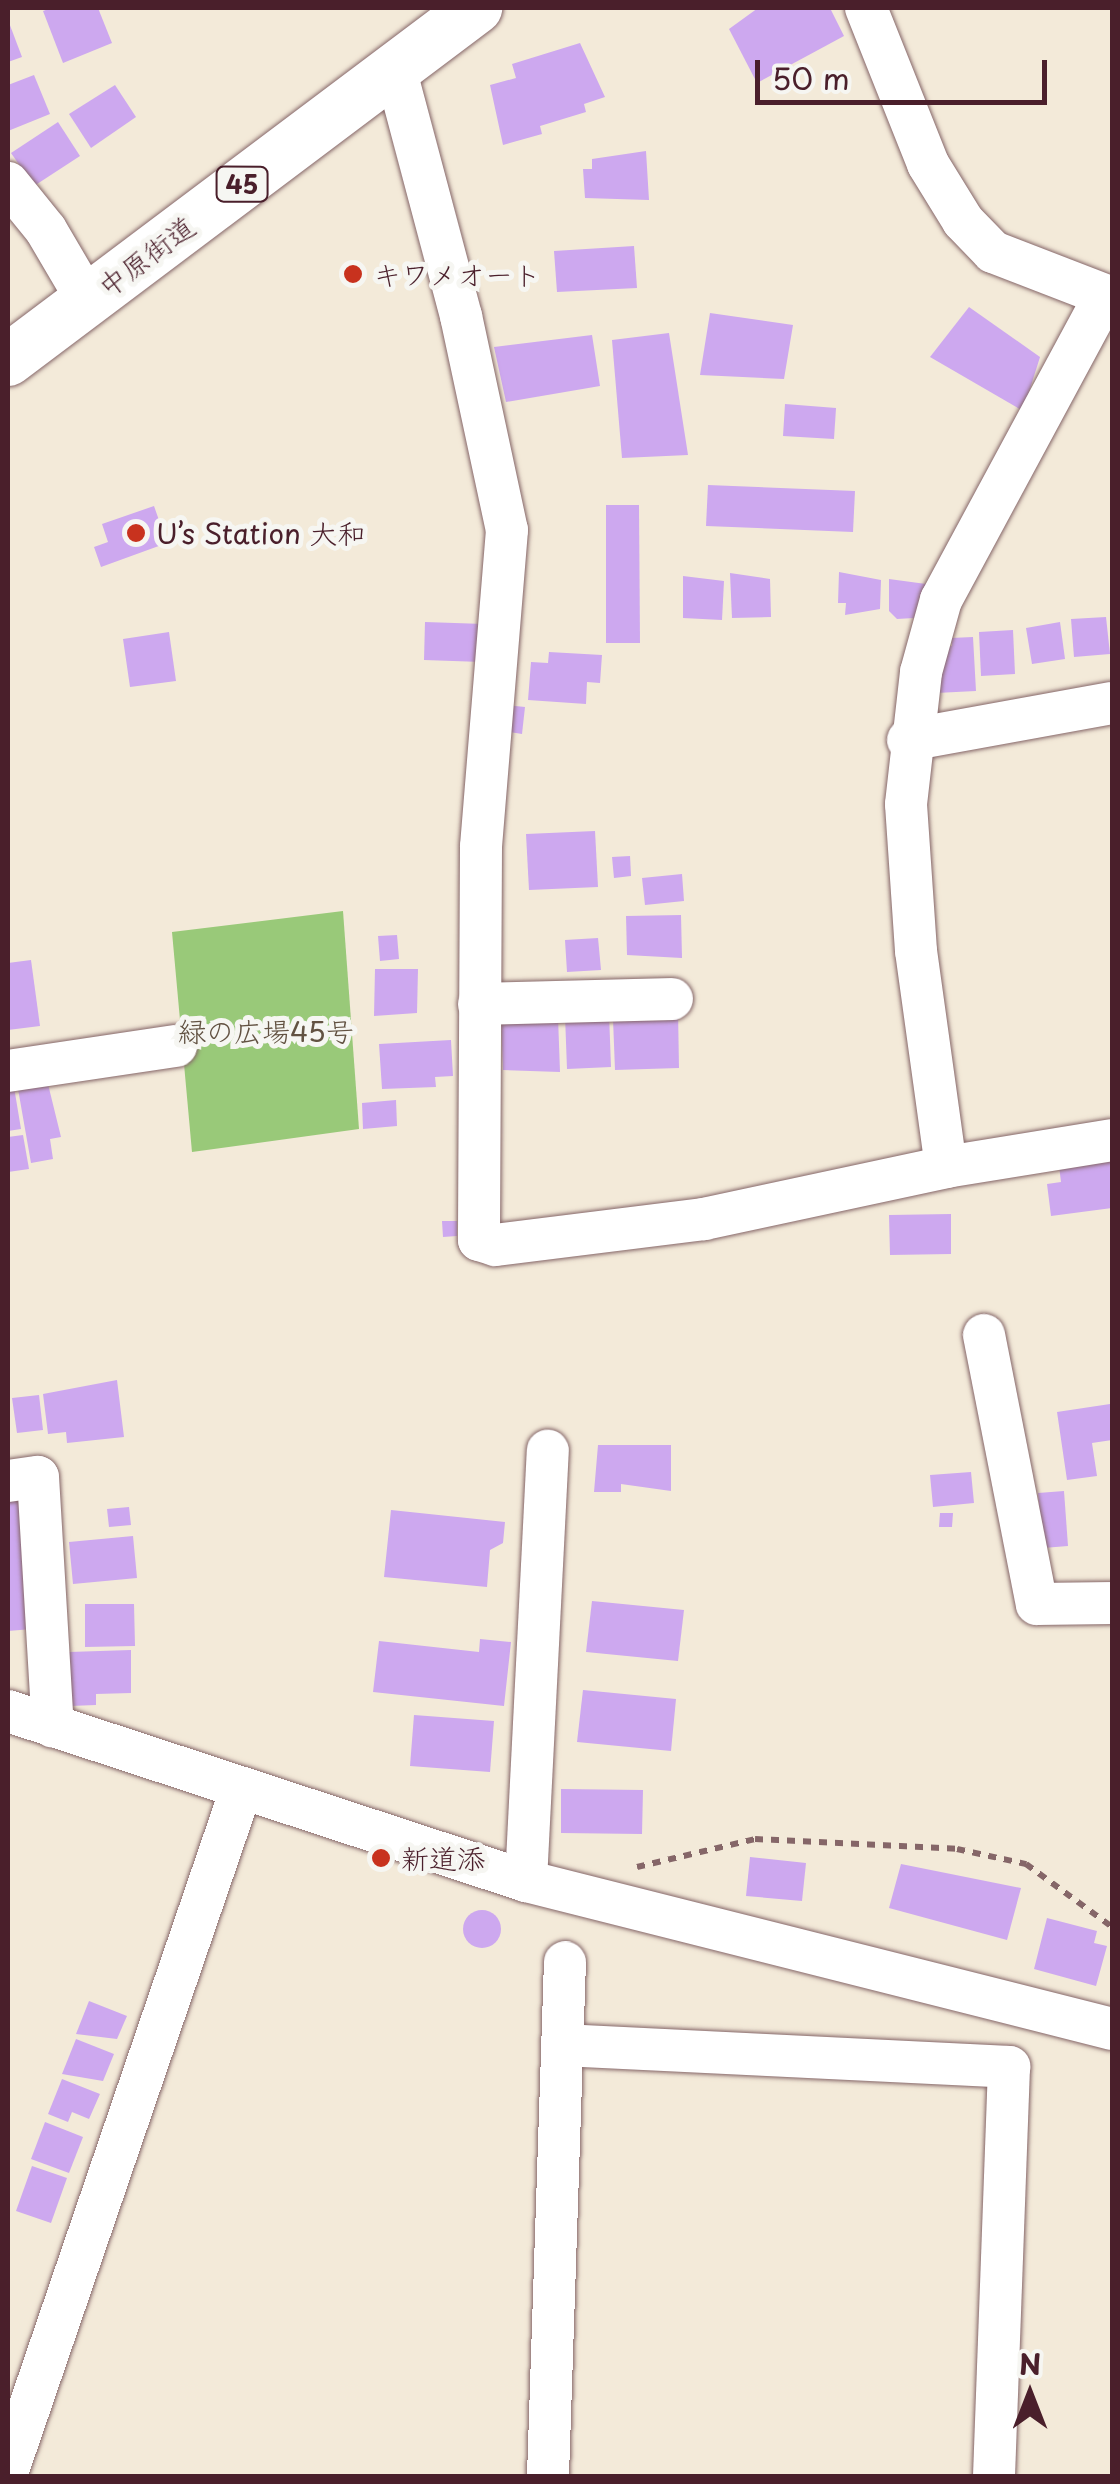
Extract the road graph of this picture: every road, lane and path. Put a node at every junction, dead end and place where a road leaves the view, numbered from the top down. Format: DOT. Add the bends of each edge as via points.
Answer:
graph roads {
  1 [pos="476,8"];
  2 [pos="866,8"];
  3 [pos="395,68"];
  4 [pos="8,183"];
  5 [pos="1112,299"];
  6 [pos="87,300"];
  7 [pos="8,360"];
  8 [pos="1112,703"];
  9 [pos="908,740"];
  10 [pos="672,998"];
  11 [pos="479,1004"];
  12 [pos="176,1046"];
  13 [pos="8,1071"];
  14 [pos="1112,1140"];
  15 [pos="946,1167"];
  16 [pos="984,1335"];
  17 [pos="548,1451"];
  18 [pos="8,1482"];
  19 [pos="1112,1603"];
  20 [pos="8,1712"];
  21 [pos="54,1728"];
  22 [pos="241,1790"];
  23 [pos="630,1869"];
  24 [pos="526,1881"];
  25 [pos="1112,1927"];
  26 [pos="564,1962"];
  27 [pos="1112,2029"];
  28 [pos="562,2045"];
  29 [pos="8,2470"];
  30 [pos="548,2476"];
  31 [pos="994,2476"];
  1 -- 3 [label="main road, 中原街道 / 45"];
  2 -- 5 [label="street" via="928,164 963,221 993,252"];
  3 -- 6 [label="main road, 中原街道 / 45"];
  3 -- 11 [label="street" via="461,316 507,530 482,847"];
  4 -- 6 [label="street" via="46,230"];
  5 -- 9 [label="street" via="1096,312 941,600"];
  6 -- 7 [label="main road, 中原街道 / 45"];
  8 -- 9 [label="street"];
  9 -- 15 [label="street" via="916,951"];
  10 -- 11 [label="street"];
  11 -- 15 [label="street" via="479,1240 495,1245 704,1219"];
  12 -- 13 [label="street"];
  14 -- 15 [label="street"];
  16 -- 19 [label="street" via="1036,1604"];
  17 -- 24 [label="street"];
  18 -- 21 [label="street" via="38,1477"];
  20 -- 21 [label="street"];
  21 -- 22 [label="street"];
  22 -- 24 [label="street"];
  22 -- 29 [label="street"];
  23 -- 25 [label="path" via="755,1839 957,1849 1026,1864"];
  24 -- 27 [label="street"];
  26 -- 28 [label="street"];
  28 -- 30 [label="street"];
  28 -- 31 [label="street" via="1009,2067"];
}
